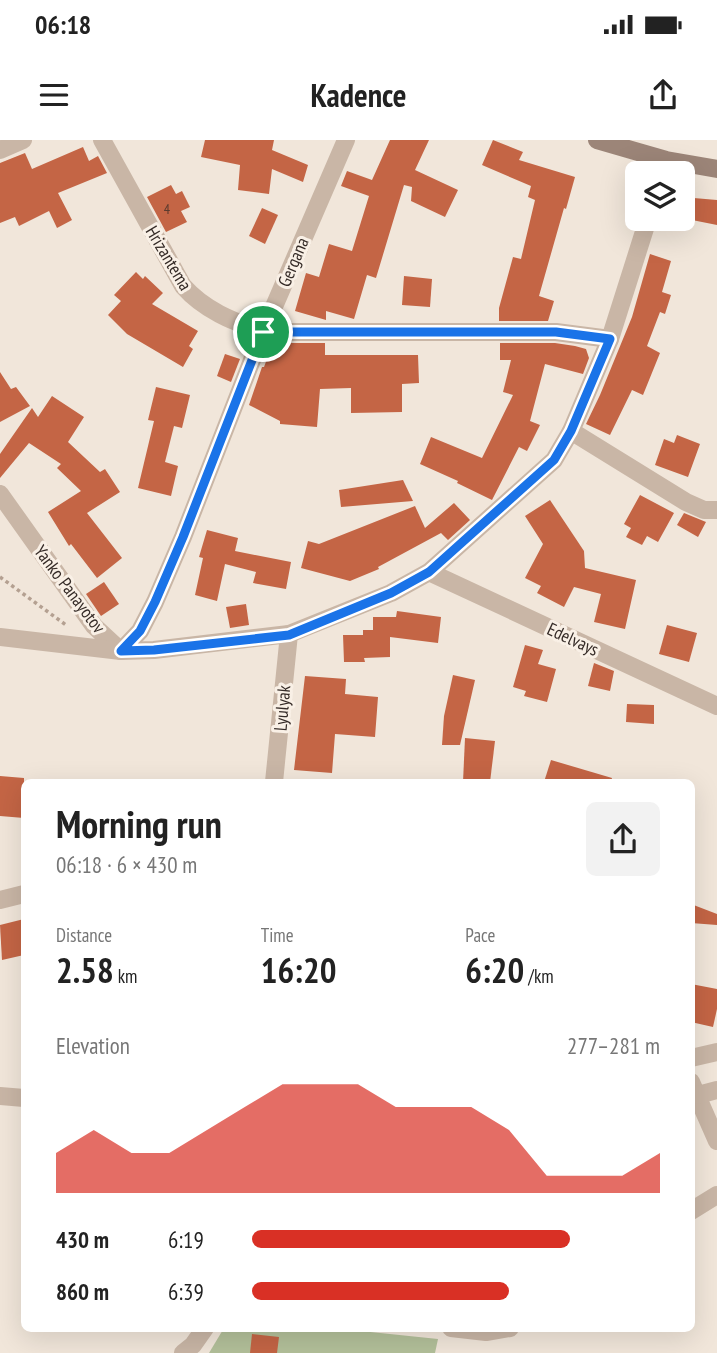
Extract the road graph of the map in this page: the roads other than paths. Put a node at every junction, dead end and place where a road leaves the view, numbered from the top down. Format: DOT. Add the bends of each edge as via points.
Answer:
graph roads {
  1 [pos="23,140"];
  2 [pos="103,140"];
  3 [pos="346,140"];
  4 [pos="597,140"];
  5 [pos="0,149"];
  6 [pos="649,161"];
  7 [pos="695,168"];
  8 [pos="717,169"];
  9 [pos="644,231"];
  10 [pos="263,332"];
  11 [pos="610,339"];
  12 [pos="571,431"];
  13 [pos="0,494"];
  14 [pos="717,510"];
  15 [pos="429,572"];
  16 [pos="289,635"];
  17 [pos="0,637"];
  18 [pos="121,651"];
  19 [pos="717,706"];
  20 [pos="274,779"];
  21 [pos="21,895"];
  22 [pos="0,900"];
  23 [pos="717,1052"];
  24 [pos="695,1057"];
  25 [pos="695,1089"];
  26 [pos="717,1090"];
  27 [pos="0,1096"];
  28 [pos="21,1098"];
  29 [pos="717,1141"];
  30 [pos="717,1195"];
  31 [pos="695,1209"];
  32 [pos="202,1332"];
  33 [pos="183,1353"];
  1 -- 5 [label="street"];
  2 -- 10 [label="street, Hrizantema" via="183,286 197,301 227,319"];
  3 -- 10 [label="street, Gergana"];
  4 -- 6 [label="street"];
  7 -- 8 [label="street"];
  9 -- 11 [label="street"];
  10 -- 11 [label="street, Hrizantema" via="556,332"];
  10 -- 18 [label="street, Gergana" via="155,602 140,631"];
  11 -- 12 [label="street"];
  12 -- 14 [label="street" via="686,502"];
  12 -- 15 [label="street" via="554,460"];
  13 -- 18 [label="street, Yanko Panayotov" via="94,626"];
  15 -- 16 [label="street" via="391,593"];
  15 -- 19 [label="street, Edelvays"];
  16 -- 18 [label="street"];
  16 -- 20 [label="street, Lyulyak"];
  17 -- 18 [label="street"];
  21 -- 22 [label="street"];
  23 -- 24 [label="street"];
  25 -- 26 [label="street"];
  25 -- 29 [label="street"];
  27 -- 28 [label="street"];
  30 -- 31 [label="street"];
  32 -- 33 [label="street"];
}
